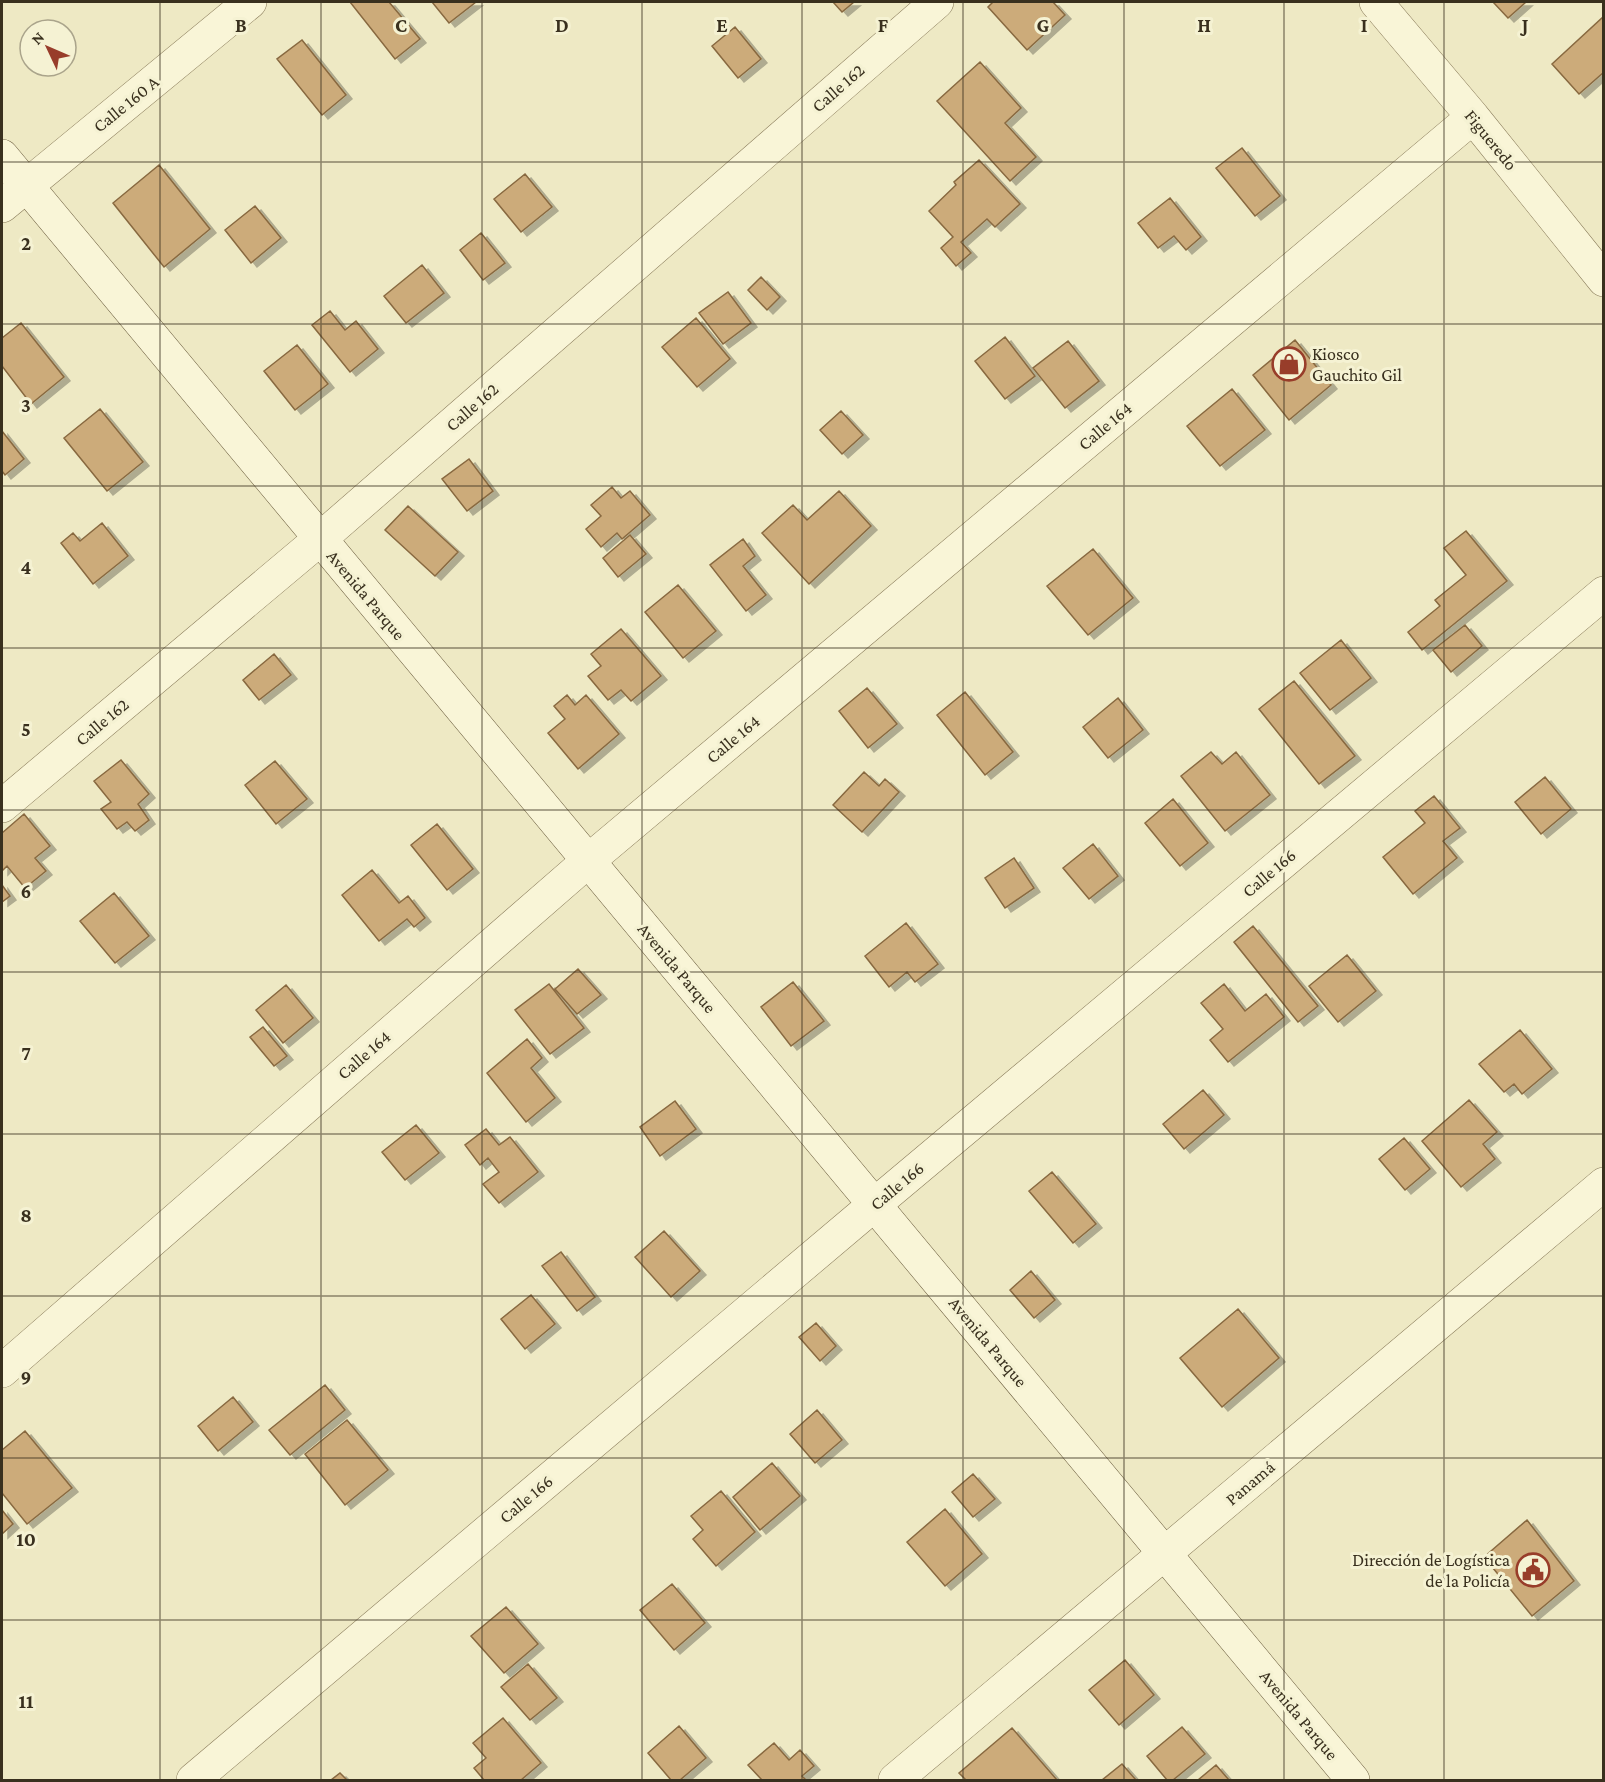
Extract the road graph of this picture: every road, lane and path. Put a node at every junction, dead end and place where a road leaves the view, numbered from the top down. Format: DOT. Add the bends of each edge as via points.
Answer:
graph roads {
  1 [pos="250,2"];
  2 [pos="937,2"];
  3 [pos="1376,2"];
  4 [pos="1473,117"];
  5 [pos="2,156"];
  6 [pos="27,186"];
  7 [pos="2,206"];
  8 [pos="1604,280"];
  9 [pos="320,539"];
  10 [pos="1604,593"];
  11 [pos="2,806"];
  12 [pos="588,861"];
  13 [pos="1604,1184"];
  14 [pos="874,1205"];
  15 [pos="2,1371"];
  16 [pos="1165,1554"];
  17 [pos="193,1780"];
  18 [pos="895,1780"];
  19 [pos="1353,1780"];
  1 -- 6 [label="street, Calle 160 A"];
  2 -- 9 [label="street, Calle 162"];
  3 -- 4 [label="street, Figueredo"];
  4 -- 8 [label="street, Figueredo"];
  4 -- 12 [label="street, Calle 164"];
  5 -- 6 [label="street, Avenida Parque"];
  6 -- 7 [label="street, Calle 160 A"];
  6 -- 9 [label="street, Avenida Parque"];
  9 -- 11 [label="street, Calle 162"];
  9 -- 12 [label="street, Avenida Parque"];
  10 -- 14 [label="street, Calle 166"];
  12 -- 14 [label="street, Avenida Parque"];
  12 -- 15 [label="street, Calle 164"];
  13 -- 16 [label="street, Panamá"];
  14 -- 16 [label="street, Avenida Parque"];
  14 -- 17 [label="street, Calle 166"];
  16 -- 18 [label="street, Panamá"];
  16 -- 19 [label="street, Avenida Parque"];
}
